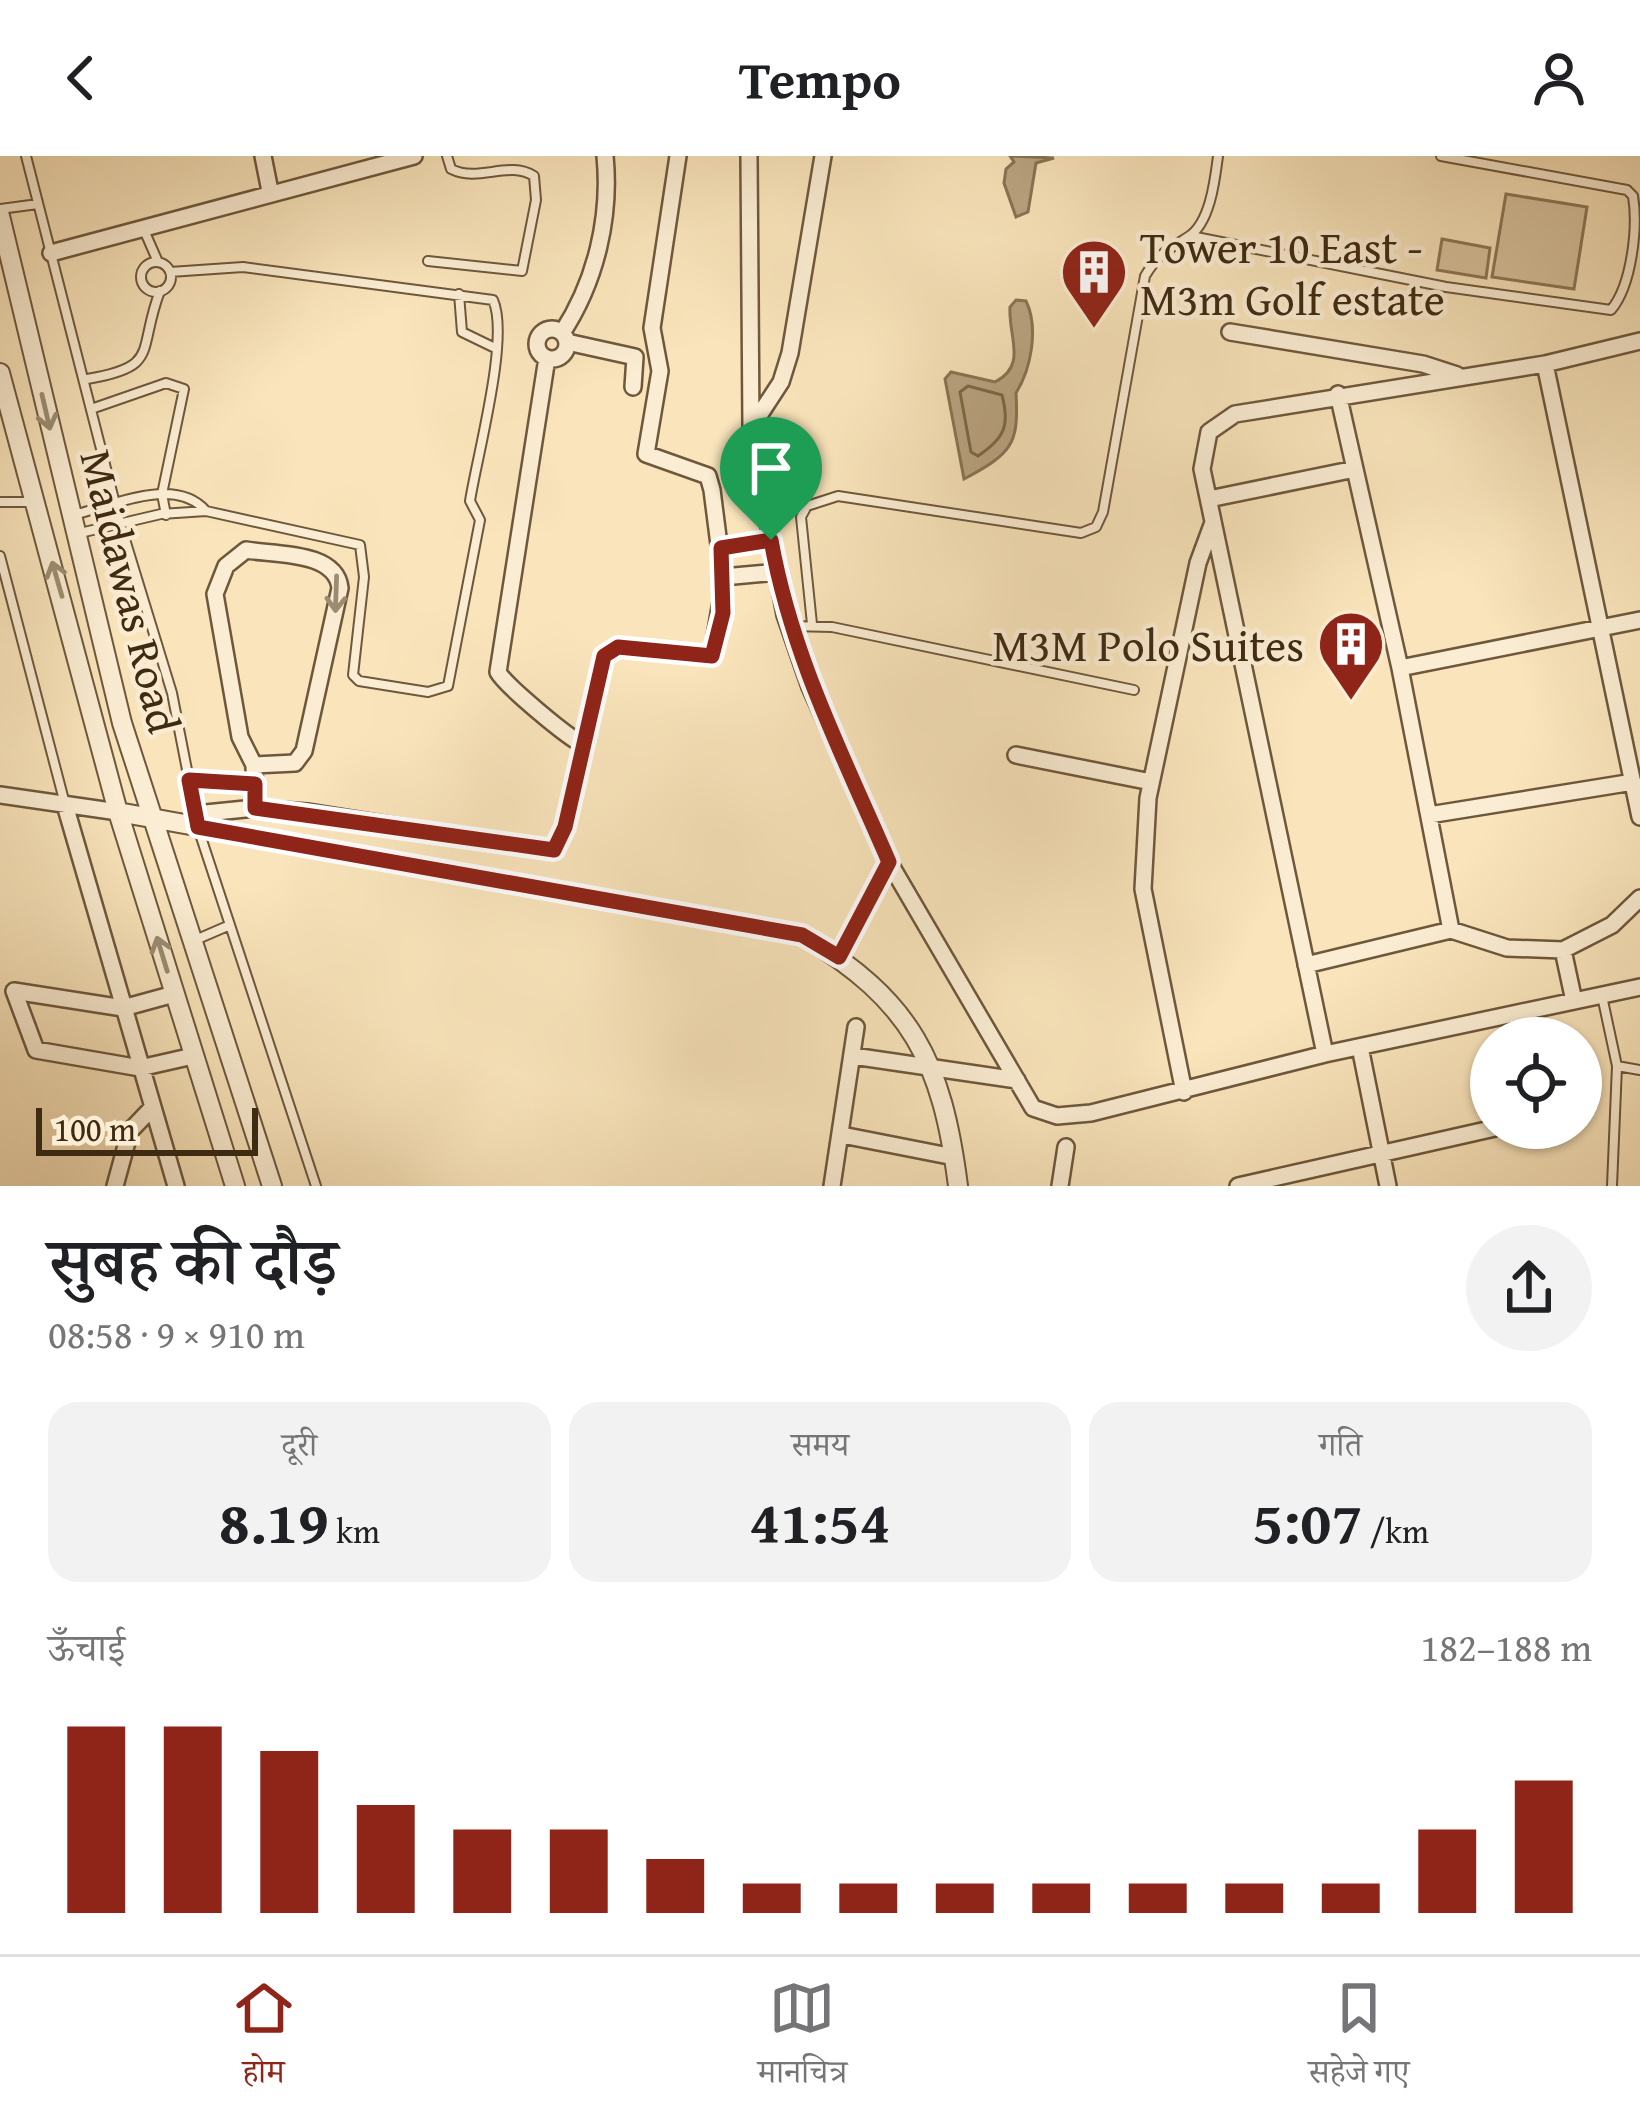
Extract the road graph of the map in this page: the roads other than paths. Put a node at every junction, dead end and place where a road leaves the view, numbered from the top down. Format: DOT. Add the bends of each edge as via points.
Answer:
graph roads {
  1 [pos="26,156"];
  2 [pos="263,156"];
  3 [pos="414,156"];
  4 [pos="447,156"];
  5 [pos="604,156"];
  6 [pos="678,156"];
  7 [pos="748,156"];
  8 [pos="823,156"];
  9 [pos="1218,156"];
  10 [pos="1441,156"];
  11 [pos="270,191"];
  12 [pos="38,204"];
  13 [pos="0,213"];
  14 [pos="142,227"];
  15 [pos="1191,236"];
  16 [pos="51,253"];
  17 [pos="428,261"];
  18 [pos="158,262"];
  19 [pos="170,272"];
  20 [pos="160,291"];
  21 [pos="459,294"];
  22 [pos="1230,332"];
  23 [pos="565,337"];
  24 [pos="1640,341"];
  25 [pos="495,348"];
  26 [pos="547,358"];
  27 [pos="1545,364"];
  28 [pos="0,374"];
  29 [pos="1458,376"];
  30 [pos="88,379"];
  31 [pos="633,387"];
  32 [pos="1337,394"];
  33 [pos="94,408"];
  34 [pos="751,428"];
  35 [pos="1355,469"];
  36 [pos="162,494"];
  37 [pos="1209,499"];
  38 [pos="0,502"];
  39 [pos="34,502"];
  40 [pos="116,506"];
  41 [pos="206,511"];
  42 [pos="166,514"];
  43 [pos="120,523"];
  44 [pos="1213,524"];
  45 [pos="73,525"];
  46 [pos="771,540"];
  47 [pos="721,548"];
  48 [pos="0,556"];
  49 [pos="777,572"];
  50 [pos="723,577"];
  51 [pos="1640,620"];
  52 [pos="812,624"];
  53 [pos="789,626"];
  54 [pos="1602,626"];
  55 [pos="1400,668"];
  56 [pos="1134,690"];
  57 [pos="584,745"];
  58 [pos="1016,755"];
  59 [pos="254,765"];
  60 [pos="189,780"];
  61 [pos="1151,782"];
  62 [pos="1633,782"];
  63 [pos="255,784"];
  64 [pos="0,795"];
  65 [pos="65,805"];
  66 [pos="255,808"];
  67 [pos="118,812"];
  68 [pos="1429,815"];
  69 [pos="1640,818"];
  70 [pos="151,819"];
  71 [pos="197,821"];
  72 [pos="889,862"];
  73 [pos="1640,898"];
  74 [pos="230,925"];
  75 [pos="1451,930"];
  76 [pos="191,941"];
  77 [pos="1563,950"];
  78 [pos="839,957"];
  79 [pos="1306,964"];
  80 [pos="1640,987"];
  81 [pos="174,994"];
  82 [pos="1602,995"];
  83 [pos="1574,1000"];
  84 [pos="123,1008"];
  85 [pos="856,1027"];
  86 [pos="1360,1046"];
  87 [pos="1325,1054"];
  88 [pos="194,1055"];
  89 [pos="854,1056"];
  90 [pos="1617,1066"];
  91 [pos="140,1068"];
  92 [pos="931,1069"];
  93 [pos="1640,1070"];
  94 [pos="1017,1080"];
  95 [pos="1184,1092"];
  96 [pos="151,1109"];
  97 [pos="1470,1134"];
  98 [pos="842,1136"];
  99 [pos="1066,1147"];
  100 [pos="1382,1154"];
  101 [pos="954,1157"];
  102 [pos="1247,1185"];
  103 [pos="115,1186"];
  104 [pos="176,1186"];
  105 [pos="235,1186"];
  106 [pos="272,1186"];
  107 [pos="316,1186"];
  108 [pos="832,1186"];
  109 [pos="958,1186"];
  110 [pos="1060,1186"];
  111 [pos="1388,1186"];
  112 [pos="1612,1186"];
  1 -- 12 [label="lane"];
  2 -- 11 [label="street"];
  3 -- 11 [label="street"];
  4 -- 17 [label="lane" via="463,175 510,169 534,176 530,239 522,272"];
  5 -- 23 [label="street" via="595,267"];
  6 -- 47 [label="street" via="652,328 660,371 646,454 708,476"];
  7 -- 34 [label="street"];
  8 -- 34 [label="street" via="790,353"];
  9 -- 15 [label="lane"];
  10 -- 15 [label="lane" via="1634,196 1637,217 1611,310"];
  11 -- 14 [label="street"];
  12 -- 13 [label="lane"];
  12 -- 16 [label="lane"];
  13 -- 45 [label="street, Maidawas Road, one-way"];
  14 -- 16 [label="street"];
  14 -- 18 [label="lane"];
  15 -- 52 [label="lane" via="1158,253 1145,276 1096,526 1081,533 822,500 801,517"];
  16 -- 30 [label="lane"];
  18 -- 19 [label="lane"];
  18 -- 20 [label="lane" via="141,275 146,288"];
  19 -- 20 [label="lane"];
  19 -- 21 [label="lane" via="243,267"];
  20 -- 30 [label="lane" via="141,362"];
  21 -- 25 [label="lane" via="462,332"];
  21 -- 25 [label="lane" via="493,300"];
  22 -- 29 [label="street"];
  23 -- 26 [label="street" via="561,356"];
  23 -- 26 [label="street" via="549,328 540,334 537,348"];
  23 -- 31 [label="street" via="635,357"];
  24 -- 27 [label="street"];
  25 -- 41 [label="lane" via="470,501 480,520 441,692 353,675 360,545"];
  26 -- 57 [label="street" via="498,672 557,732"];
  27 -- 29 [label="street"];
  27 -- 54 [label="street"];
  28 -- 39 [label="street, Maidawas Road"];
  29 -- 32 [label="street"];
  30 -- 33 [label="lane"];
  32 -- 35 [label="street"];
  32 -- 37 [label="street" via="1221,420 1204,447"];
  33 -- 36 [label="lane" via="166,383 184,389"];
  33 -- 40 [label="lane"];
  34 -- 46 [label="street"];
  35 -- 37 [label="street"];
  35 -- 55 [label="street"];
  36 -- 40 [label="lane"];
  36 -- 41 [label="lane" via="189,495"];
  36 -- 42 [label="lane"];
  37 -- 44 [label="street"];
  38 -- 39 [label="lane"];
  67 -- 39 [label="street, Maidawas Road, one-way"];
  40 -- 43 [label="lane"];
  40 -- 45 [label="lane"];
  41 -- 42 [label="lane"];
  42 -- 43 [label="lane"];
  43 -- 45 [label="lane"];
  43 -- 60 [label="lane" via="172,693"];
  44 -- 61 [label="street"];
  44 -- 79 [label="street"];
  45 -- 70 [label="street, Maidawas Road"];
  46 -- 47 [label="street"];
  46 -- 49 [label="street"];
  47 -- 50 [label="street"];
  48 -- 65 [label="lane"];
  49 -- 50 [label="street"];
  49 -- 53 [label="street"];
  50 -- 57 [label="street" via="712,656 609,650"];
  51 -- 54 [label="street"];
  52 -- 53 [label="lane"];
  52 -- 56 [label="lane"];
  53 -- 72 [label="street"];
  54 -- 55 [label="street"];
  54 -- 62 [label="street"];
  55 -- 68 [label="street"];
  57 -- 66 [label="street" via="565,827 550,852"];
  58 -- 61 [label="street"];
  59 -- 59 [label="street, one-way" via="240,737 214,595 226,566 246,550 326,562 340,588 304,751 296,763"];
  59 -- 63 [label="street"];
  60 -- 63 [label="street"];
  60 -- 71 [label="lane"];
  61 -- 95 [label="street" via="1143,889"];
  62 -- 68 [label="street"];
  62 -- 69 [label="street"];
  63 -- 66 [label="street"];
  64 -- 65 [label="street"];
  65 -- 67 [label="street"];
  65 -- 84 [label="street"];
  66 -- 71 [label="street"];
  67 -- 70 [label="street"];
  81 -- 67 [label="street, Maidawas Road, one-way"];
  68 -- 75 [label="street"];
  70 -- 71 [label="street"];
  70 -- 76 [label="street, Maidawas Road"];
  71 -- 74 [label="lane"];
  71 -- 78 [label="street" via="802,935"];
  72 -- 78 [label="street"];
  72 -- 94 [label="street"];
  73 -- 77 [label="street" via="1612,925"];
  74 -- 76 [label="lane"];
  74 -- 107 [label="lane"];
  75 -- 77 [label="street" via="1507,948"];
  75 -- 79 [label="street"];
  76 -- 106 [label="street, Maidawas Road"];
  77 -- 83 [label="street"];
  78 -- 92 [label="street" via="910,1025"];
  79 -- 87 [label="street"];
  80 -- 82 [label="street"];
  81 -- 84 [label="street"];
  81 -- 88 [label="street, Maidawas Road"];
  82 -- 83 [label="street"];
  82 -- 90 [label="lane"];
  83 -- 86 [label="street"];
  84 -- 91 [label="street"];
  84 -- 91 [label="street" via="14,991 36,1050"];
  85 -- 89 [label="street"];
  86 -- 87 [label="street"];
  86 -- 100 [label="street"];
  87 -- 95 [label="street"];
  88 -- 91 [label="street"];
  88 -- 105 [label="street, Maidawas Road"];
  89 -- 92 [label="street"];
  89 -- 98 [label="street"];
  90 -- 93 [label="lane"];
  90 -- 112 [label="lane"];
  91 -- 96 [label="street"];
  92 -- 94 [label="street"];
  92 -- 101 [label="street"];
  94 -- 95 [label="street" via="1033,1108 1058,1116"];
  96 -- 103 [label="street" via="130,1132"];
  96 -- 104 [label="street"];
  97 -- 100 [label="street"];
  98 -- 101 [label="street"];
  98 -- 108 [label="street"];
  99 -- 110 [label="street"];
  100 -- 102 [label="street"];
  100 -- 111 [label="street"];
  101 -- 109 [label="street"];
}
